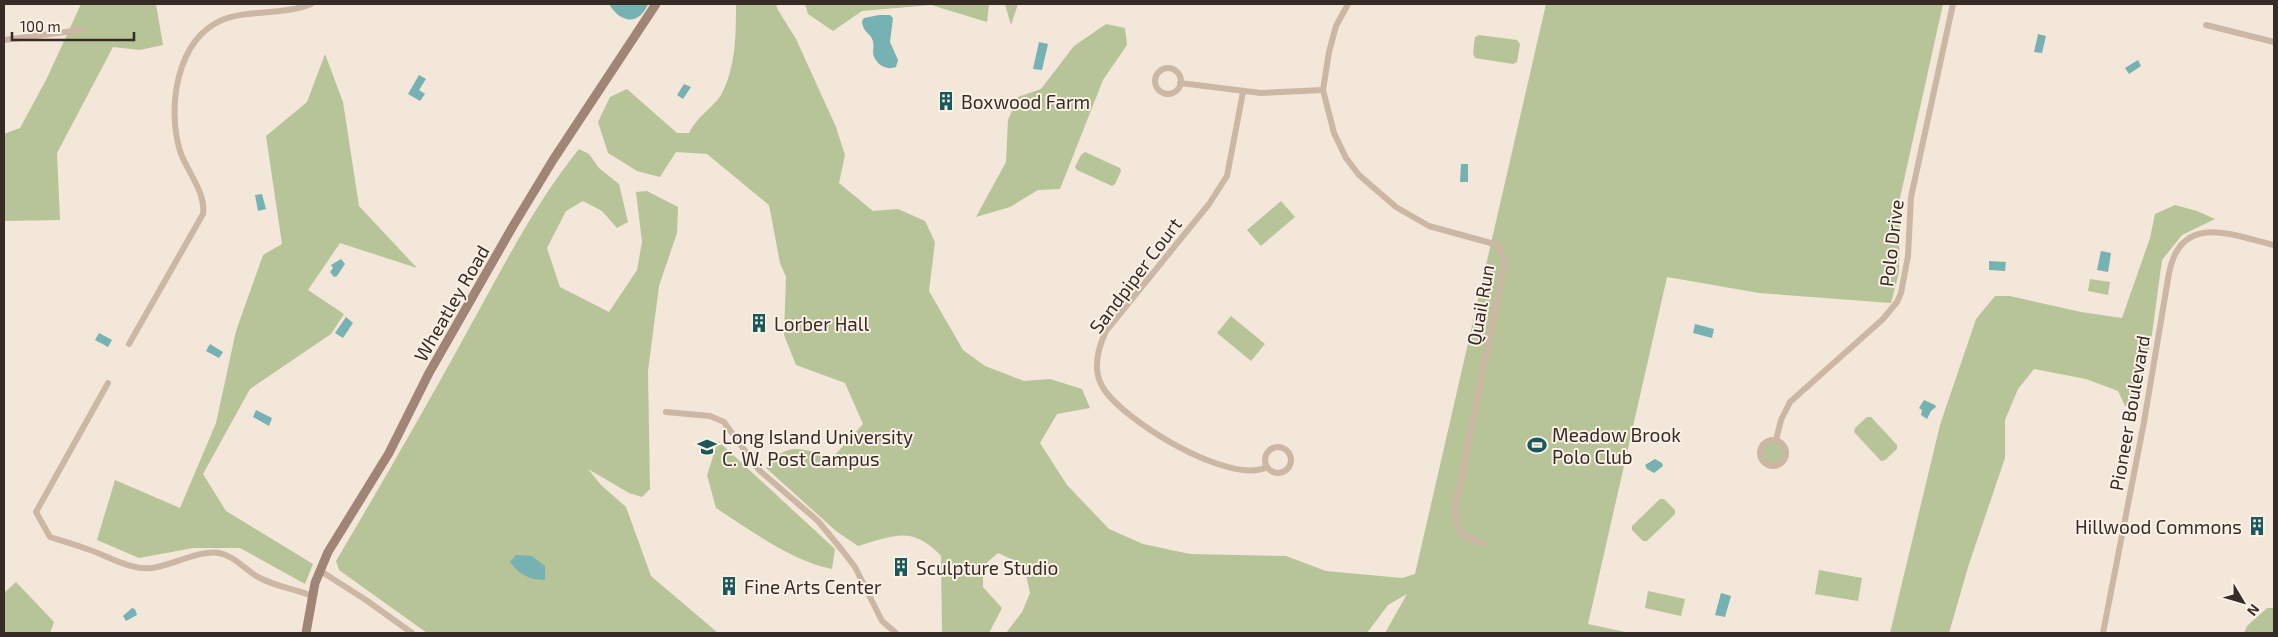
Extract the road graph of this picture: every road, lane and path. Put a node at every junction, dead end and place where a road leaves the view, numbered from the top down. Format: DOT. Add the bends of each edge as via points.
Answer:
graph roads {
  1 [pos="311,4"];
  2 [pos="656,4"];
  3 [pos="1348,4"];
  4 [pos="1953,4"];
  5 [pos="2206,25"];
  6 [pos="81,30"];
  7 [pos="4,40"];
  8 [pos="2274,42"];
  9 [pos="1180,83"];
  10 [pos="1323,90"];
  11 [pos="1243,92"];
  12 [pos="2274,245"];
  13 [pos="129,344"];
  14 [pos="108,383"];
  15 [pos="666,412"];
  16 [pos="1776,440"];
  17 [pos="1267,467"];
  18 [pos="1484,543"];
  19 [pos="318,570"];
  20 [pos="312,596"];
  21 [pos="306,633"];
  22 [pos="412,633"];
  23 [pos="896,633"];
  24 [pos="2103,633"];
  1 -- 13 [label="street" via="291,11 222,20 201,34 187,55 177,85 174,117 184,162 204,203 203,214"];
  2 -- 19 [label="main road, Wheatley Road" via="513,226 429,373 389,453"];
  3 -- 10 [label="street, Quail Run" via="1336,26 1328,52"];
  4 -- 16 [label="street, Polo Drive" via="1911,197 1908,256 1901,293 1883,319 1790,402 1780,420"];
  5 -- 8 [label="street"];
  6 -- 7 [label="street"];
  9 -- 9 [label="street" via="1179,75 1168,68 1160,70 1155,77 1156,86 1165,94 1176,90"];
  9 -- 11 [label="street"];
  10 -- 11 [label="street"];
  10 -- 18 [label="street, Quail Run" via="1334,134 1346,158 1370,186 1396,207 1429,226 1498,245 1505,262 1455,508 1458,529 1466,538"];
  11 -- 17 [label="street, Sandpiper Court" via="1232,158 1224,184 1106,331 1099,345 1097,368 1101,385 1111,399 1170,443 1196,456 1245,470 1259,471"];
  12 -- 24 [label="street, Pioneer Boulevard" via="2221,232 2203,231 2180,245 2172,258"];
  14 -- 20 [label="street" via="36,512 50,537 131,567 152,568 218,552 244,565 255,576"];
  15 -- 23 [label="street" via="710,416 724,422 758,470 818,521 842,550 855,567 882,621"];
  16 -- 16 [label="street" via="1767,441 1759,452 1762,461 1769,466 1781,464 1786,457 1785,448"];
  17 -- 17 [label="street, Sandpiper Court" via="1273,472 1285,471 1291,461 1288,453 1282,448 1273,448 1267,454"];
  19 -- 20 [label="main road, Wheatley Road"];
  19 -- 22 [label="street"];
  20 -- 21 [label="main road, Wheatley Road"];
}
